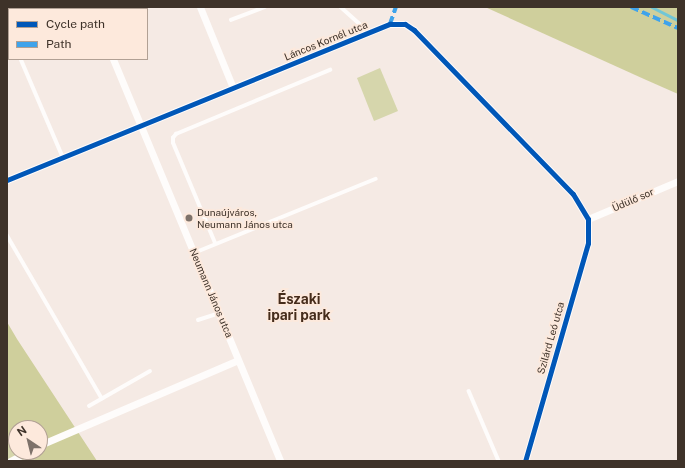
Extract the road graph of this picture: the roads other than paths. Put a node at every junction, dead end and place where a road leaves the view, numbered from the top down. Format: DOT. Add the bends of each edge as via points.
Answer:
graph roads {
  1 [pos="200,7"];
  2 [pos="265,7"];
  3 [pos="341,7"];
  4 [pos="231,20"];
  5 [pos="366,35"];
  6 [pos="21,60"];
  7 [pos="113,60"];
  8 [pos="330,70"];
  9 [pos="233,88"];
  10 [pos="141,126"];
  11 [pos="63,158"];
  12 [pos="375,179"];
  13 [pos="7,180"];
  14 [pos="678,181"];
  15 [pos="588,219"];
  16 [pos="7,234"];
  17 [pos="215,244"];
  18 [pos="194,253"];
  19 [pos="219,313"];
  20 [pos="198,320"];
  21 [pos="238,360"];
  22 [pos="150,370"];
  23 [pos="469,391"];
  24 [pos="102,398"];
  25 [pos="89,406"];
  26 [pos="48,442"];
  27 [pos="280,461"];
  28 [pos="500,461"];
  29 [pos="525,461"];
  1 -- 9 [label="street"];
  2 -- 4 [label="lane"];
  3 -- 5 [label="lane" via="362,26"];
  5 -- 9 [label="street, Láncos Kornél utca"];
  5 -- 15 [label="street, Láncos Kornél utca" via="398,23 414,30 573,194"];
  6 -- 11 [label="lane"];
  7 -- 10 [label="street, Neumann János utca"];
  8 -- 17 [label="lane" via="176,134 173,143"];
  9 -- 10 [label="street, Láncos Kornél utca"];
  10 -- 11 [label="street, Láncos Kornél utca"];
  10 -- 18 [label="street, Neumann János utca"];
  11 -- 13 [label="street, Láncos Kornél utca"];
  12 -- 17 [label="lane"];
  14 -- 15 [label="street, Üdülő sor"];
  15 -- 29 [label="street, Szilárd Leó utca" via="588,243"];
  16 -- 24 [label="lane"];
  17 -- 18 [label="lane"];
  18 -- 19 [label="street, Neumann János utca"];
  19 -- 20 [label="lane"];
  19 -- 21 [label="street, Neumann János utca"];
  21 -- 26 [label="street"];
  21 -- 27 [label="street, Neumann János utca"];
  22 -- 24 [label="lane"];
  23 -- 28 [label="lane"];
  24 -- 25 [label="lane"];
}
